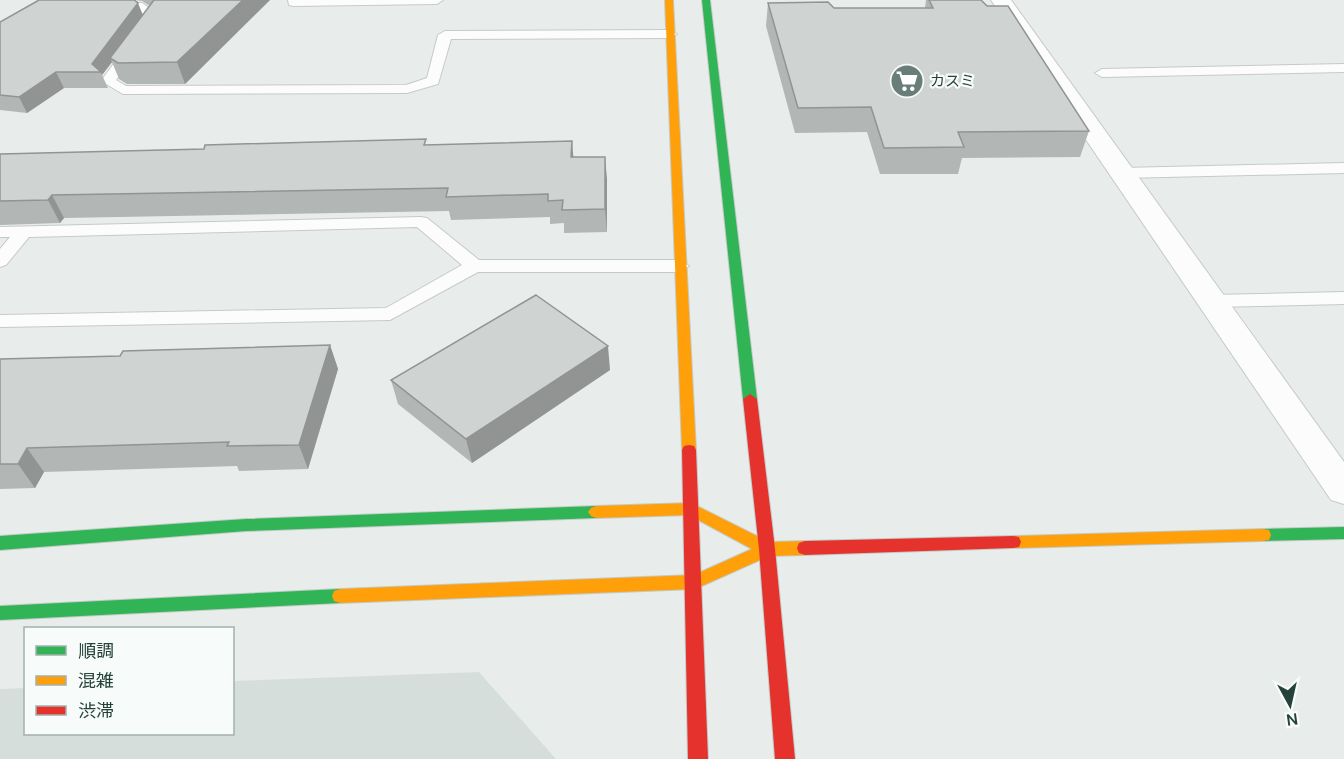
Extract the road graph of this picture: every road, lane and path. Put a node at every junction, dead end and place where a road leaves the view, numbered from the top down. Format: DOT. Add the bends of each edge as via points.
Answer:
graph roads {
  1 [pos="68,0"];
  2 [pos="294,0"];
  3 [pos="437,0"];
  4 [pos="669,0"];
  5 [pos="706,0"];
  6 [pos="1001,0"];
  7 [pos="670,34"];
  8 [pos="1344,68"];
  9 [pos="1102,73"];
  10 [pos="1344,168"];
  11 [pos="1122,173"];
  12 [pos="24,231"];
  13 [pos="0,232"];
  14 [pos="0,261"];
  15 [pos="474,266"];
  16 [pos="680,266"];
  17 [pos="1344,298"];
  18 [pos="1212,301"];
  19 [pos="0,321"];
  20 [pos="1344,490"];
  21 [pos="691,509"];
  22 [pos="1344,533"];
  23 [pos="0,543"];
  24 [pos="767,549"];
  25 [pos="695,582"];
  26 [pos="0,613"];
  27 [pos="698,759"];
  28 [pos="785,759"];
  1 -- 7 [label="lane" via="75,4 142,7 154,18 108,81 123,90 407,89 433,81 445,35"];
  2 -- 3 [label="lane"];
  4 -- 7 [label="street"];
  5 -- 24 [label="street"];
  6 -- 11 [label="street"];
  7 -- 16 [label="street"];
  8 -- 9 [label="lane"];
  10 -- 11 [label="lane"];
  11 -- 18 [label="street"];
  12 -- 13 [label="lane"];
  12 -- 14 [label="lane"];
  12 -- 15 [label="lane" via="421,222"];
  15 -- 16 [label="lane"];
  15 -- 19 [label="lane" via="390,314"];
  16 -- 21 [label="street"];
  17 -- 18 [label="lane"];
  18 -- 20 [label="street"];
  21 -- 23 [label="street" via="246,525"];
  21 -- 24 [label="street"];
  21 -- 25 [label="street"];
  22 -- 24 [label="street"];
  24 -- 25 [label="street"];
  24 -- 28 [label="street"];
  25 -- 26 [label="street"];
  25 -- 27 [label="street"];
}
